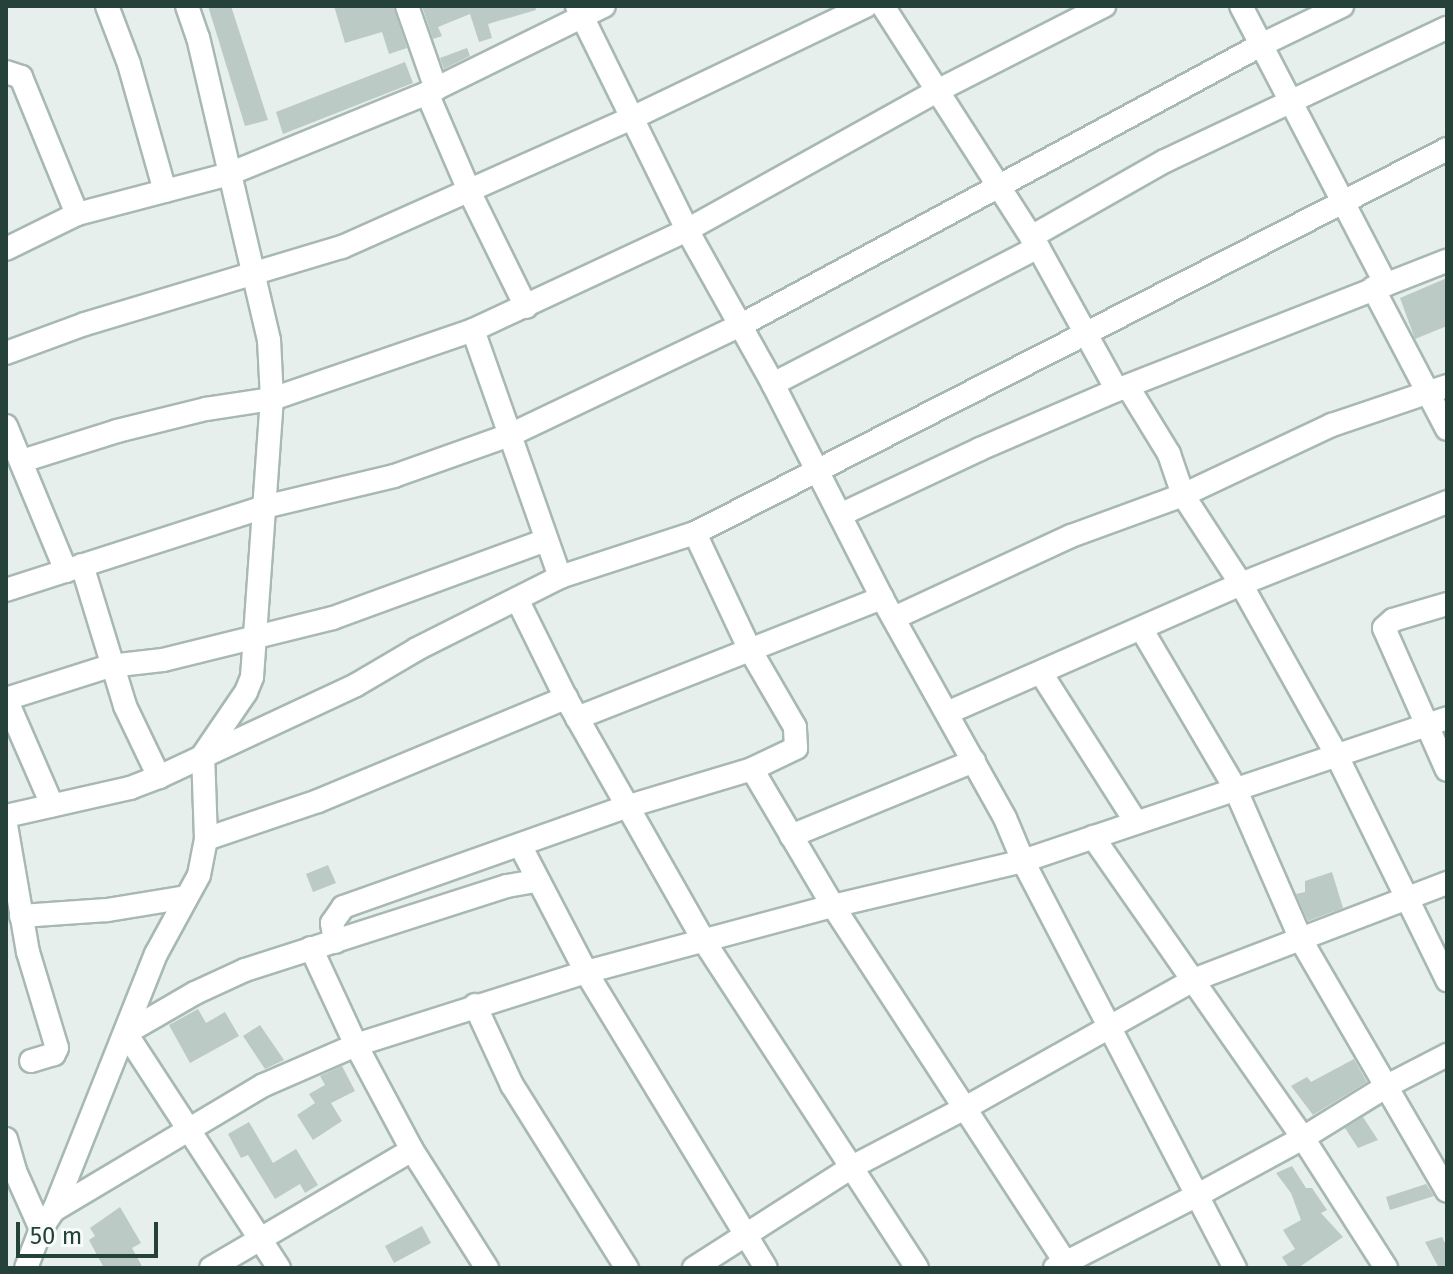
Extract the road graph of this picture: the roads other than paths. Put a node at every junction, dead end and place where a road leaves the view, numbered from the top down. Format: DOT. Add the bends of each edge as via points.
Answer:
graph roads {
  1 [pos="107,6"];
  2 [pos="187,6"];
  3 [pos="407,6"];
  4 [pos="604,6"];
  5 [pos="866,6"];
  6 [pos="883,6"];
  7 [pos="1104,6"];
  8 [pos="1241,6"];
  9 [pos="1342,6"];
  10 [pos="580,11"];
  11 [pos="1447,28"];
  12 [pos="1261,45"];
  13 [pos="6,72"];
  14 [pos="432,91"];
  15 [pos="935,92"];
  16 [pos="1291,103"];
  17 [pos="632,118"];
  18 [pos="1447,149"];
  19 [pos="229,174"];
  20 [pos="1000,189"];
  21 [pos="165,191"];
  22 [pos="470,193"];
  23 [pos="1343,201"];
  24 [pos="77,214"];
  25 [pos="687,230"];
  26 [pos="1034,242"];
  27 [pos="6,249"];
  28 [pos="1447,261"];
  29 [pos="253,276"];
  30 [pos="1380,286"];
  31 [pos="526,307"];
  32 [pos="741,325"];
  33 [pos="473,330"];
  34 [pos="1085,333"];
  35 [pos="6,353"];
  36 [pos="773,384"];
  37 [pos="1123,388"];
  38 [pos="1438,390"];
  39 [pos="272,399"];
  40 [pos="6,426"];
  41 [pos="1447,429"];
  42 [pos="510,435"];
  43 [pos="22,461"];
  44 [pos="817,470"];
  45 [pos="1183,495"];
  46 [pos="1447,502"];
  47 [pos="264,507"];
  48 [pos="840,515"];
  49 [pos="695,533"];
  50 [pos="546,540"];
  51 [pos="74,568"];
  52 [pos="560,577"];
  53 [pos="1241,584"];
  54 [pos="6,590"];
  55 [pos="882,598"];
  56 [pos="518,601"];
  57 [pos="1447,604"];
  58 [pos="894,618"];
  59 [pos="1142,630"];
  60 [pos="252,639"];
  61 [pos="749,648"];
  62 [pos="110,666"];
  63 [pos="1041,673"];
  64 [pos="6,699"];
  65 [pos="572,708"];
  66 [pos="947,713"];
  67 [pos="1437,722"];
  68 [pos="203,755"];
  69 [pos="1337,756"];
  70 [pos="974,761"];
  71 [pos="752,769"];
  72 [pos="1447,770"];
  73 [pos="159,777"];
  74 [pos="1235,788"];
  75 [pos="52,805"];
  76 [pos="629,806"];
  77 [pos="6,816"];
  78 [pos="1136,822"];
  79 [pos="6,825"];
  80 [pos="791,836"];
  81 [pos="1093,837"];
  82 [pos="206,839"];
  83 [pos="520,845"];
  84 [pos="1023,861"];
  85 [pos="536,881"];
  86 [pos="1447,883"];
  87 [pos="186,897"];
  88 [pos="1408,898"];
  89 [pos="833,906"];
  90 [pos="21,916"];
  91 [pos="1301,940"];
  92 [pos="704,941"];
  93 [pos="335,942"];
  94 [pos="311,948"];
  95 [pos="586,972"];
  96 [pos="1193,980"];
  97 [pos="1447,980"];
  98 [pos="475,1005"];
  99 [pos="1109,1028"];
  100 [pos="126,1033"];
  101 [pos="356,1045"];
  102 [pos="1447,1055"];
  103 [pos="31,1061"];
  104 [pos="1387,1086"];
  105 [pos="967,1107"];
  106 [pos="189,1130"];
  107 [pos="1303,1138"];
  108 [pos="412,1150"];
  109 [pos="8,1151"];
  110 [pos="852,1167"];
  111 [pos="1447,1191"];
  112 [pos="1196,1196"];
  113 [pos="54,1210"];
  114 [pos="41,1229"];
  115 [pos="746,1234"];
  116 [pos="259,1239"];
  117 [pos="479,1265"];
  118 [pos="1063,1266"];
  119 [pos="26,1268"];
  120 [pos="211,1268"];
  121 [pos="279,1268"];
  122 [pos="627,1268"];
  123 [pos="694,1268"];
  124 [pos="766,1268"];
  125 [pos="917,1268"];
  126 [pos="1235,1268"];
  127 [pos="1386,1268"];
  1 -- 21 [label="street"];
  2 -- 19 [label="street"];
  3 -- 14 [label="street"];
  4 -- 10 [label="street"];
  5 -- 17 [label="street"];
  6 -- 15 [label="street"];
  7 -- 15 [label="street"];
  8 -- 12 [label="street"];
  9 -- 12 [label="street"];
  10 -- 14 [label="street"];
  10 -- 17 [label="street"];
  11 -- 16 [label="street"];
  12 -- 16 [label="street"];
  12 -- 20 [label="street"];
  13 -- 24 [label="street" via="21,77"];
  14 -- 19 [label="street"];
  14 -- 22 [label="street"];
  15 -- 20 [label="street"];
  15 -- 25 [label="street"];
  16 -- 23 [label="street"];
  16 -- 26 [label="street" via="1165,161"];
  17 -- 22 [label="street"];
  17 -- 25 [label="street"];
  18 -- 23 [label="street"];
  19 -- 21 [label="street"];
  19 -- 29 [label="street"];
  20 -- 26 [label="street"];
  20 -- 32 [label="street"];
  21 -- 24 [label="street"];
  22 -- 29 [label="street" via="342,247"];
  22 -- 31 [label="street"];
  23 -- 30 [label="street"];
  23 -- 34 [label="street"];
  24 -- 27 [label="street"];
  25 -- 31 [label="street"];
  25 -- 32 [label="street"];
  26 -- 34 [label="street"];
  26 -- 36 [label="street"];
  28 -- 30 [label="street"];
  29 -- 35 [label="street" via="104,318"];
  29 -- 39 [label="street" via="269,340"];
  30 -- 37 [label="street"];
  30 -- 38 [label="street"];
  31 -- 33 [label="street"];
  32 -- 36 [label="street"];
  32 -- 42 [label="street"];
  33 -- 39 [label="street"];
  33 -- 42 [label="street"];
  34 -- 37 [label="street"];
  34 -- 44 [label="street"];
  36 -- 44 [label="street"];
  37 -- 45 [label="street" via="1169,454"];
  37 -- 48 [label="street"];
  38 -- 41 [label="street"];
  38 -- 45 [label="street" via="1332,425"];
  39 -- 43 [label="street" via="147,424"];
  39 -- 47 [label="street"];
  40 -- 43 [label="street"];
  42 -- 47 [label="street" via="394,476"];
  42 -- 50 [label="street"];
  43 -- 51 [label="street"];
  44 -- 48 [label="street"];
  44 -- 49 [label="street"];
  45 -- 53 [label="street"];
  45 -- 58 [label="street" via="1071,536"];
  46 -- 53 [label="street"];
  47 -- 51 [label="street"];
  47 -- 60 [label="street"];
  48 -- 55 [label="street"];
  49 -- 52 [label="street"];
  49 -- 61 [label="street"];
  50 -- 52 [label="street"];
  50 -- 60 [label="street" via="333,618"];
  51 -- 54 [label="street"];
  51 -- 62 [label="street"];
  52 -- 56 [label="street"];
  53 -- 59 [label="street"];
  53 -- 69 [label="street"];
  55 -- 58 [label="street"];
  55 -- 61 [label="street"];
  56 -- 65 [label="street"];
  56 -- 68 [label="street" via="302,712"];
  57 -- 67 [label="street" via="1393,620 1384,628"];
  58 -- 66 [label="street"];
  59 -- 63 [label="street"];
  59 -- 74 [label="street"];
  60 -- 62 [label="street" via="163,660"];
  60 -- 68 [label="street" via="252,677 246,692"];
  61 -- 65 [label="street"];
  61 -- 71 [label="street" via="798,737 788,754"];
  62 -- 64 [label="street"];
  62 -- 73 [label="street"];
  63 -- 66 [label="street"];
  63 -- 78 [label="street"];
  64 -- 75 [label="street"];
  65 -- 76 [label="street"];
  65 -- 82 [label="street"];
  66 -- 70 [label="street"];
  67 -- 69 [label="street"];
  67 -- 72 [label="street"];
  68 -- 73 [label="street"];
  68 -- 82 [label="street"];
  69 -- 74 [label="street"];
  69 -- 88 [label="street"];
  70 -- 80 [label="street"];
  70 -- 84 [label="street"];
  71 -- 76 [label="street"];
  71 -- 80 [label="street"];
  73 -- 75 [label="street"];
  74 -- 78 [label="street"];
  74 -- 91 [label="street"];
  75 -- 77 [label="street"];
  76 -- 83 [label="street"];
  76 -- 92 [label="street"];
  78 -- 81 [label="street"];
  79 -- 90 [label="street"];
  80 -- 89 [label="street"];
  81 -- 84 [label="street"];
  81 -- 96 [label="street"];
  82 -- 87 [label="street" via="199,875"];
  83 -- 85 [label="street"];
  83 -- 93 [label="street" via="343,907 332,923"];
  84 -- 89 [label="street"];
  84 -- 99 [label="street"];
  85 -- 93 [label="street"];
  85 -- 95 [label="street"];
  86 -- 88 [label="street"];
  87 -- 90 [label="street"];
  87 -- 100 [label="street" via="156,954"];
  88 -- 91 [label="street"];
  88 -- 97 [label="street"];
  89 -- 92 [label="street"];
  89 -- 105 [label="street"];
  90 -- 103 [label="street" via="57,1048 54,1054"];
  91 -- 96 [label="street"];
  91 -- 104 [label="street"];
  92 -- 95 [label="street"];
  92 -- 110 [label="street"];
  93 -- 94 [label="street"];
  94 -- 100 [label="street" via="220,981"];
  94 -- 101 [label="street"];
  95 -- 98 [label="street"];
  95 -- 115 [label="street"];
  96 -- 99 [label="street"];
  96 -- 107 [label="street"];
  98 -- 101 [label="street"];
  98 -- 122 [label="street" via="512,1085"];
  99 -- 105 [label="street"];
  99 -- 112 [label="street"];
  100 -- 106 [label="street"];
  100 -- 113 [label="street"];
  101 -- 106 [label="street" via="264,1085"];
  101 -- 108 [label="street"];
  102 -- 104 [label="street"];
  104 -- 107 [label="street"];
  104 -- 111 [label="street"];
  105 -- 110 [label="street"];
  105 -- 118 [label="street"];
  106 -- 113 [label="street"];
  106 -- 116 [label="street"];
  107 -- 112 [label="street"];
  107 -- 127 [label="street"];
  108 -- 116 [label="street"];
  108 -- 117 [label="street"];
  109 -- 114 [label="street"];
  110 -- 115 [label="street"];
  110 -- 125 [label="street"];
  112 -- 118 [label="street"];
  112 -- 126 [label="street"];
  113 -- 114 [label="street"];
  114 -- 119 [label="street"];
  115 -- 123 [label="street"];
  115 -- 124 [label="street"];
  116 -- 120 [label="street"];
  116 -- 121 [label="street"];
}
